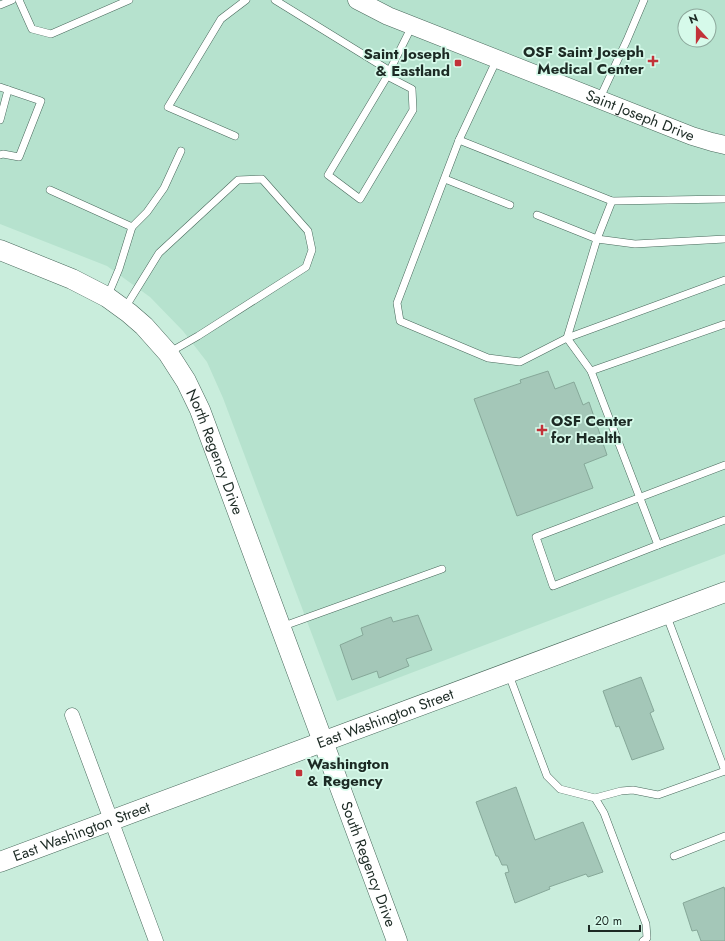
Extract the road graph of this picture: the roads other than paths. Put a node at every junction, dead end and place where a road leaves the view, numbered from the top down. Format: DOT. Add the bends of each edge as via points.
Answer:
graph roads {
  1 [pos="12,0"];
  2 [pos="19,0"];
  3 [pos="129,0"];
  4 [pos="246,0"];
  5 [pos="276,0"];
  6 [pos="357,0"];
  7 [pos="644,0"];
  8 [pos="0,5"];
  9 [pos="412,26"];
  10 [pos="497,59"];
  11 [pos="388,74"];
  12 [pos="0,86"];
  13 [pos="8,90"];
  14 [pos="599,100"];
  15 [pos="0,120"];
  16 [pos="235,136"];
  17 [pos="459,140"];
  18 [pos="725,145"];
  19 [pos="181,151"];
  20 [pos="0,155"];
  21 [pos="445,178"];
  22 [pos="50,190"];
  23 [pos="725,199"];
  24 [pos="612,201"];
  25 [pos="510,205"];
  26 [pos="537,215"];
  27 [pos="132,227"];
  28 [pos="597,239"];
  29 [pos="725,239"];
  30 [pos="0,250"];
  31 [pos="725,280"];
  32 [pos="107,297"];
  33 [pos="124,310"];
  34 [pos="725,324"];
  35 [pos="567,338"];
  36 [pos="168,353"];
  37 [pos="591,371"];
  38 [pos="725,465"];
  39 [pos="639,497"];
  40 [pos="725,520"];
  41 [pos="658,545"];
  42 [pos="442,569"];
  43 [pos="725,592"];
  44 [pos="666,614"];
  45 [pos="281,627"];
  46 [pos="508,673"];
  47 [pos="72,715"];
  48 [pos="323,741"];
  49 [pos="725,771"];
  50 [pos="595,798"];
  51 [pos="111,820"];
  52 [pos="725,836"];
  53 [pos="674,856"];
  54 [pos="0,862"];
  55 [pos="156,941"];
  56 [pos="397,941"];
  57 [pos="643,941"];
  1 -- 8 [label="lane"];
  2 -- 3 [label="lane" via="32,29 51,34"];
  4 -- 16 [label="lane" via="221,19 168,107"];
  5 -- 11 [label="lane"];
  6 -- 9 [label="street, Saint Joseph Drive"];
  7 -- 14 [label="lane"];
  9 -- 10 [label="street, Saint Joseph Drive"];
  9 -- 11 [label="lane"];
  10 -- 14 [label="street, Saint Joseph Drive"];
  10 -- 17 [label="lane"];
  11 -- 11 [label="lane" via="328,175 360,199 413,110 412,89"];
  12 -- 13 [label="lane"];
  13 -- 15 [label="lane"];
  13 -- 20 [label="lane" via="41,101 19,157"];
  14 -- 18 [label="street, Saint Joseph Drive" via="692,136"];
  17 -- 21 [label="lane"];
  17 -- 24 [label="lane"];
  19 -- 27 [label="lane" via="164,188 147,212"];
  21 -- 25 [label="lane"];
  21 -- 35 [label="lane" via="398,303 400,320 488,358 520,362"];
  22 -- 27 [label="lane"];
  23 -- 24 [label="lane"];
  24 -- 28 [label="lane"];
  26 -- 28 [label="lane"];
  27 -- 32 [label="lane"];
  28 -- 29 [label="lane" via="635,244"];
  28 -- 35 [label="lane"];
  30 -- 32 [label="main road, North Regency Drive"];
  31 -- 35 [label="lane"];
  32 -- 33 [label="main road, North Regency Drive"];
  33 -- 36 [label="main road, North Regency Drive" via="144,326"];
  33 -- 36 [label="lane" via="159,253 238,180 262,179 308,231 312,250 306,267"];
  34 -- 37 [label="lane"];
  35 -- 37 [label="lane"];
  36 -- 45 [label="main road, North Regency Drive" via="200,410"];
  37 -- 39 [label="lane"];
  38 -- 39 [label="lane"];
  39 -- 41 [label="lane"];
  39 -- 41 [label="lane" via="536,537 553,586"];
  40 -- 41 [label="lane"];
  42 -- 45 [label="lane"];
  43 -- 44 [label="main road, East Washington Street"];
  44 -- 46 [label="main road, East Washington Street"];
  44 -- 49 [label="lane"];
  45 -- 48 [label="main road, North Regency Drive"];
  46 -- 48 [label="main road, East Washington Street"];
  46 -- 50 [label="lane" via="547,776 560,789"];
  47 -- 51 [label="street"];
  48 -- 51 [label="main road, East Washington Street"];
  48 -- 56 [label="main road, South Regency Drive"];
  49 -- 50 [label="lane" via="658,795 633,790"];
  50 -- 57 [label="lane" via="604,813 646,924 647,938"];
  51 -- 54 [label="main road, East Washington Street"];
  51 -- 55 [label="street"];
  52 -- 53 [label="lane"];
}
